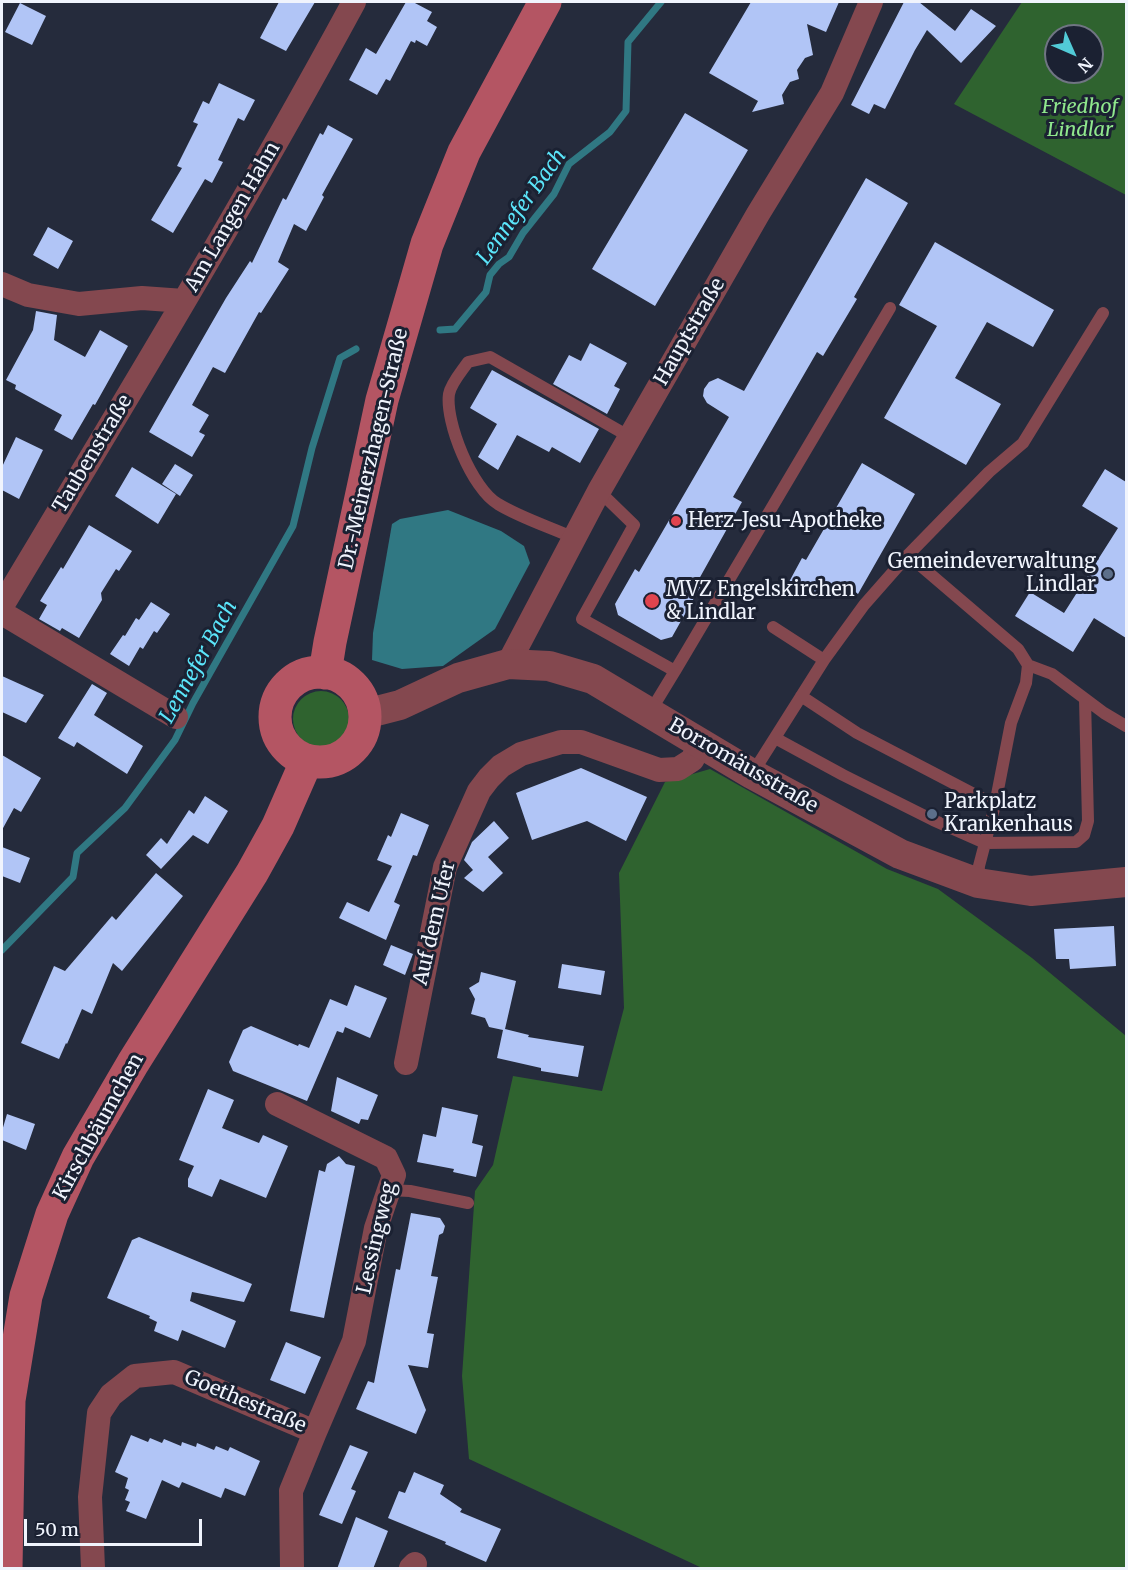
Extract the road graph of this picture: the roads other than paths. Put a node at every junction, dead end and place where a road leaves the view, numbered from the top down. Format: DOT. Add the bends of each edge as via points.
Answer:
graph roads {
  1 [pos="354,2"];
  2 [pos="545,2"];
  3 [pos="871,2"];
  4 [pos="2,284"];
  5 [pos="184,301"];
  6 [pos="890,308"];
  7 [pos="1103,313"];
  8 [pos="630,437"];
  9 [pos="599,491"];
  10 [pos="574,538"];
  11 [pos="908,555"];
  12 [pos="2,606"];
  13 [pos="2,613"];
  14 [pos="773,627"];
  15 [pos="824,660"];
  16 [pos="508,664"];
  17 [pos="1028,665"];
  18 [pos="675,671"];
  19 [pos="325,673"];
  20 [pos="801,696"];
  21 [pos="1085,699"];
  22 [pos="650,712"];
  23 [pos="365,714"];
  24 [pos="176,717"];
  25 [pos="1126,726"];
  26 [pos="775,738"];
  27 [pos="701,744"];
  28 [pos="307,760"];
  29 [pos="752,774"];
  30 [pos="995,805"];
  31 [pos="985,843"];
  32 [pos="1126,882"];
  33 [pos="978,883"];
  34 [pos="406,1063"];
  35 [pos="277,1104"];
  36 [pos="388,1191"];
  37 [pos="468,1203"];
  38 [pos="315,1432"];
  39 [pos="6,1569"];
  40 [pos="93,1569"];
  41 [pos="292,1569"];
  1 -- 5 [label="street, Am Langen Hahn"];
  2 -- 19 [label="main road, Dr.-Meinerzhagen-Straße" via="464,152 427,244 382,400"];
  3 -- 8 [label="street, Hauptstraße" via="832,93"];
  4 -- 5 [label="street, Am Langen Hahn" via="28,295 79,304 142,298"];
  5 -- 12 [label="street, Taubenstraße"];
  6 -- 18 [label="lane"];
  7 -- 11 [label="lane" via="1023,443"];
  8 -- 9 [label="street, Hauptstraße"];
  8 -- 10 [label="lane" via="490,357 468,362 449,391 448,410 455,432 481,490 497,504"];
  9 -- 10 [label="street, Hauptstraße"];
  9 -- 18 [label="lane" via="634,525 582,619"];
  10 -- 16 [label="street, Hauptstraße"];
  11 -- 15 [label="lane" via="864,605"];
  11 -- 17 [label="lane" via="1018,649"];
  13 -- 24 [label="street"];
  14 -- 15 [label="lane"];
  15 -- 20 [label="lane"];
  16 -- 22 [label="street, Borromäusstraße" via="549,666 593,679"];
  16 -- 23 [label="street, Borromäusstraße" via="458,678 400,705"];
  17 -- 21 [label="lane" via="1052,674"];
  17 -- 30 [label="lane" via="1026,683 1011,723"];
  18 -- 22 [label="lane"];
  19 -- 23 [label="main road" via="352,686"];
  19 -- 28 [label="main road" via="299,678 280,696 276,708 278,735 295,755"];
  20 -- 26 [label="lane"];
  20 -- 30 [label="lane" via="857,733"];
  21 -- 25 [label="lane"];
  21 -- 31 [label="lane" via="1088,821 1084,835 1076,842"];
  22 -- 27 [label="street, Borromäusstraße"];
  23 -- 28 [label="main road" via="363,731 348,752 324,762"];
  26 -- 29 [label="lane"];
  26 -- 31 [label="lane"];
  27 -- 29 [label="street, Borromäusstraße"];
  27 -- 34 [label="street, Auf dem Ufer" via="692,760 678,769 659,770 581,742 561,742 521,754 489,778 479,791 445,867"];
  28 -- 39 [label="main road, Kirschbäumchen" via="252,873 127,1073 78,1157 52,1214 26,1296 9,1400"];
  29 -- 33 [label="street, Borromäusstraße" via="900,854"];
  30 -- 31 [label="lane"];
  31 -- 33 [label="lane"];
  32 -- 33 [label="street, Borromäusstraße" via="1031,891"];
  35 -- 36 [label="street, Lessingweg" via="386,1158 394,1176"];
  36 -- 37 [label="lane" via="410,1191"];
  36 -- 38 [label="street, Lessingweg" via="376,1228 354,1341"];
  38 -- 40 [label="street, Goethestraße" via="174,1372 135,1376 111,1395 99,1413 90,1497"];
  38 -- 41 [label="street, Goethestraße" via="291,1491"];
}
